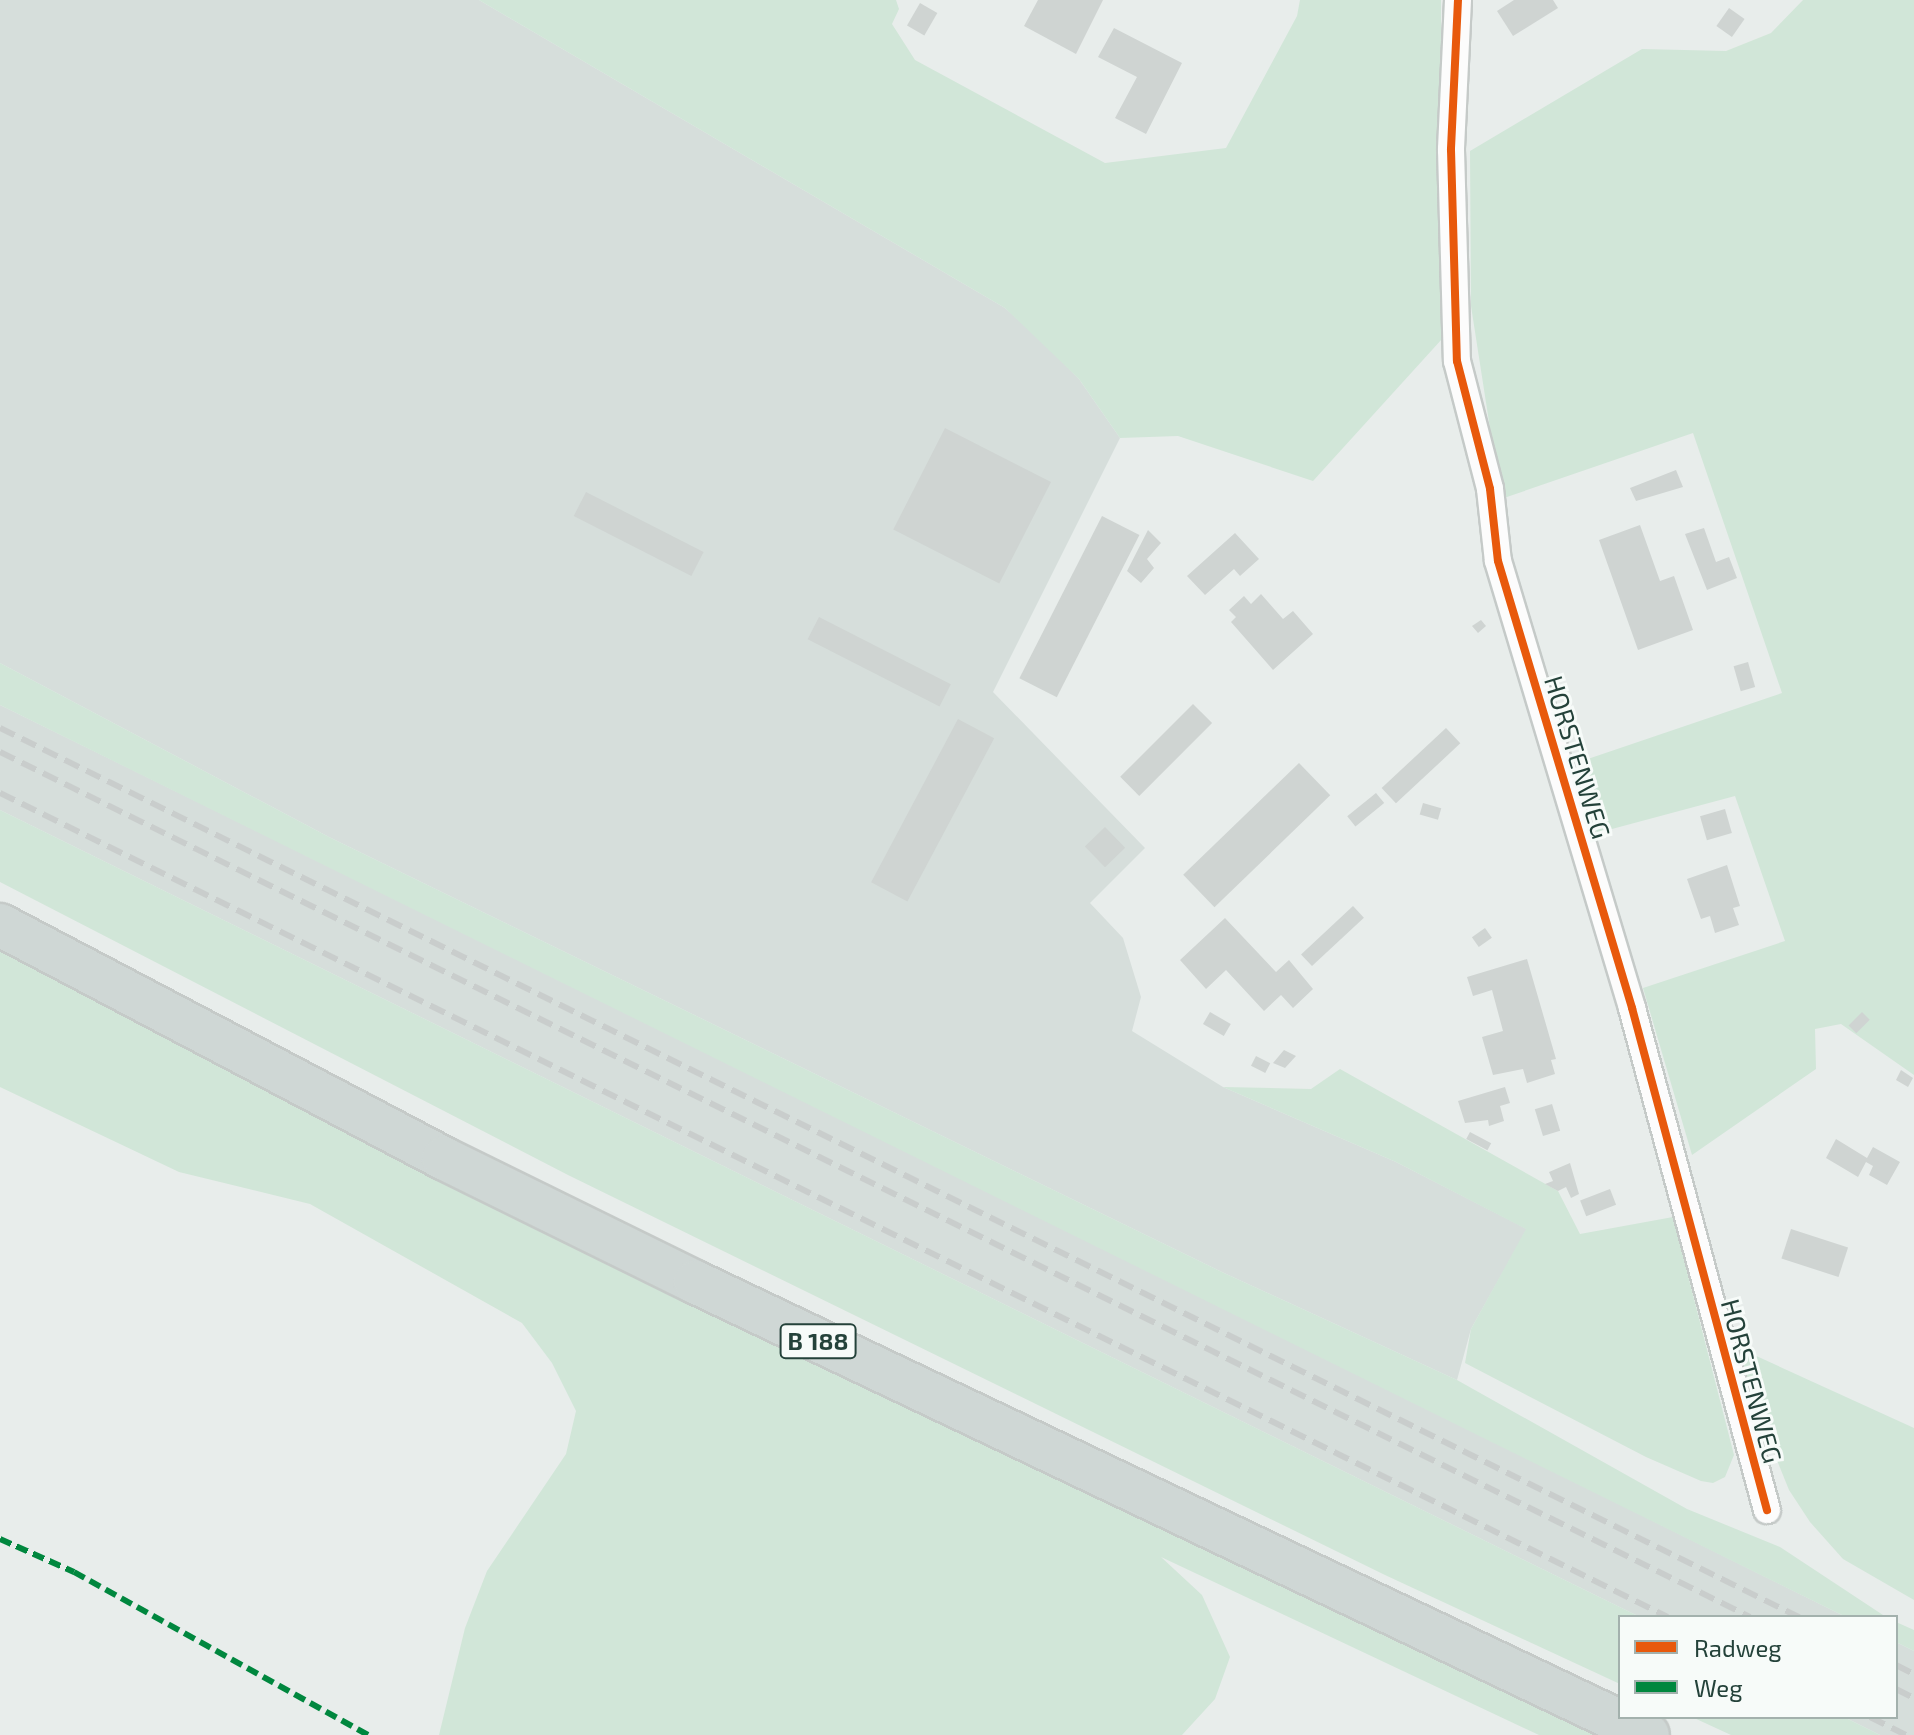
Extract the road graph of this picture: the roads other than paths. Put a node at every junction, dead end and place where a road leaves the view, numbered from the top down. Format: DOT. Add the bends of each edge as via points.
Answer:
graph roads {
  1 [pos="1458,0"];
  2 [pos="0,925"];
  3 [pos="1767,1510"];
  4 [pos="1648,1735"];
  1 -- 3 [label="street, HORSTENWEG" via="1451,150 1457,361 1490,489 1498,561 1632,1008"];
  2 -- 4 [label="main road, B 188" via="443,1158 695,1282"];
}
